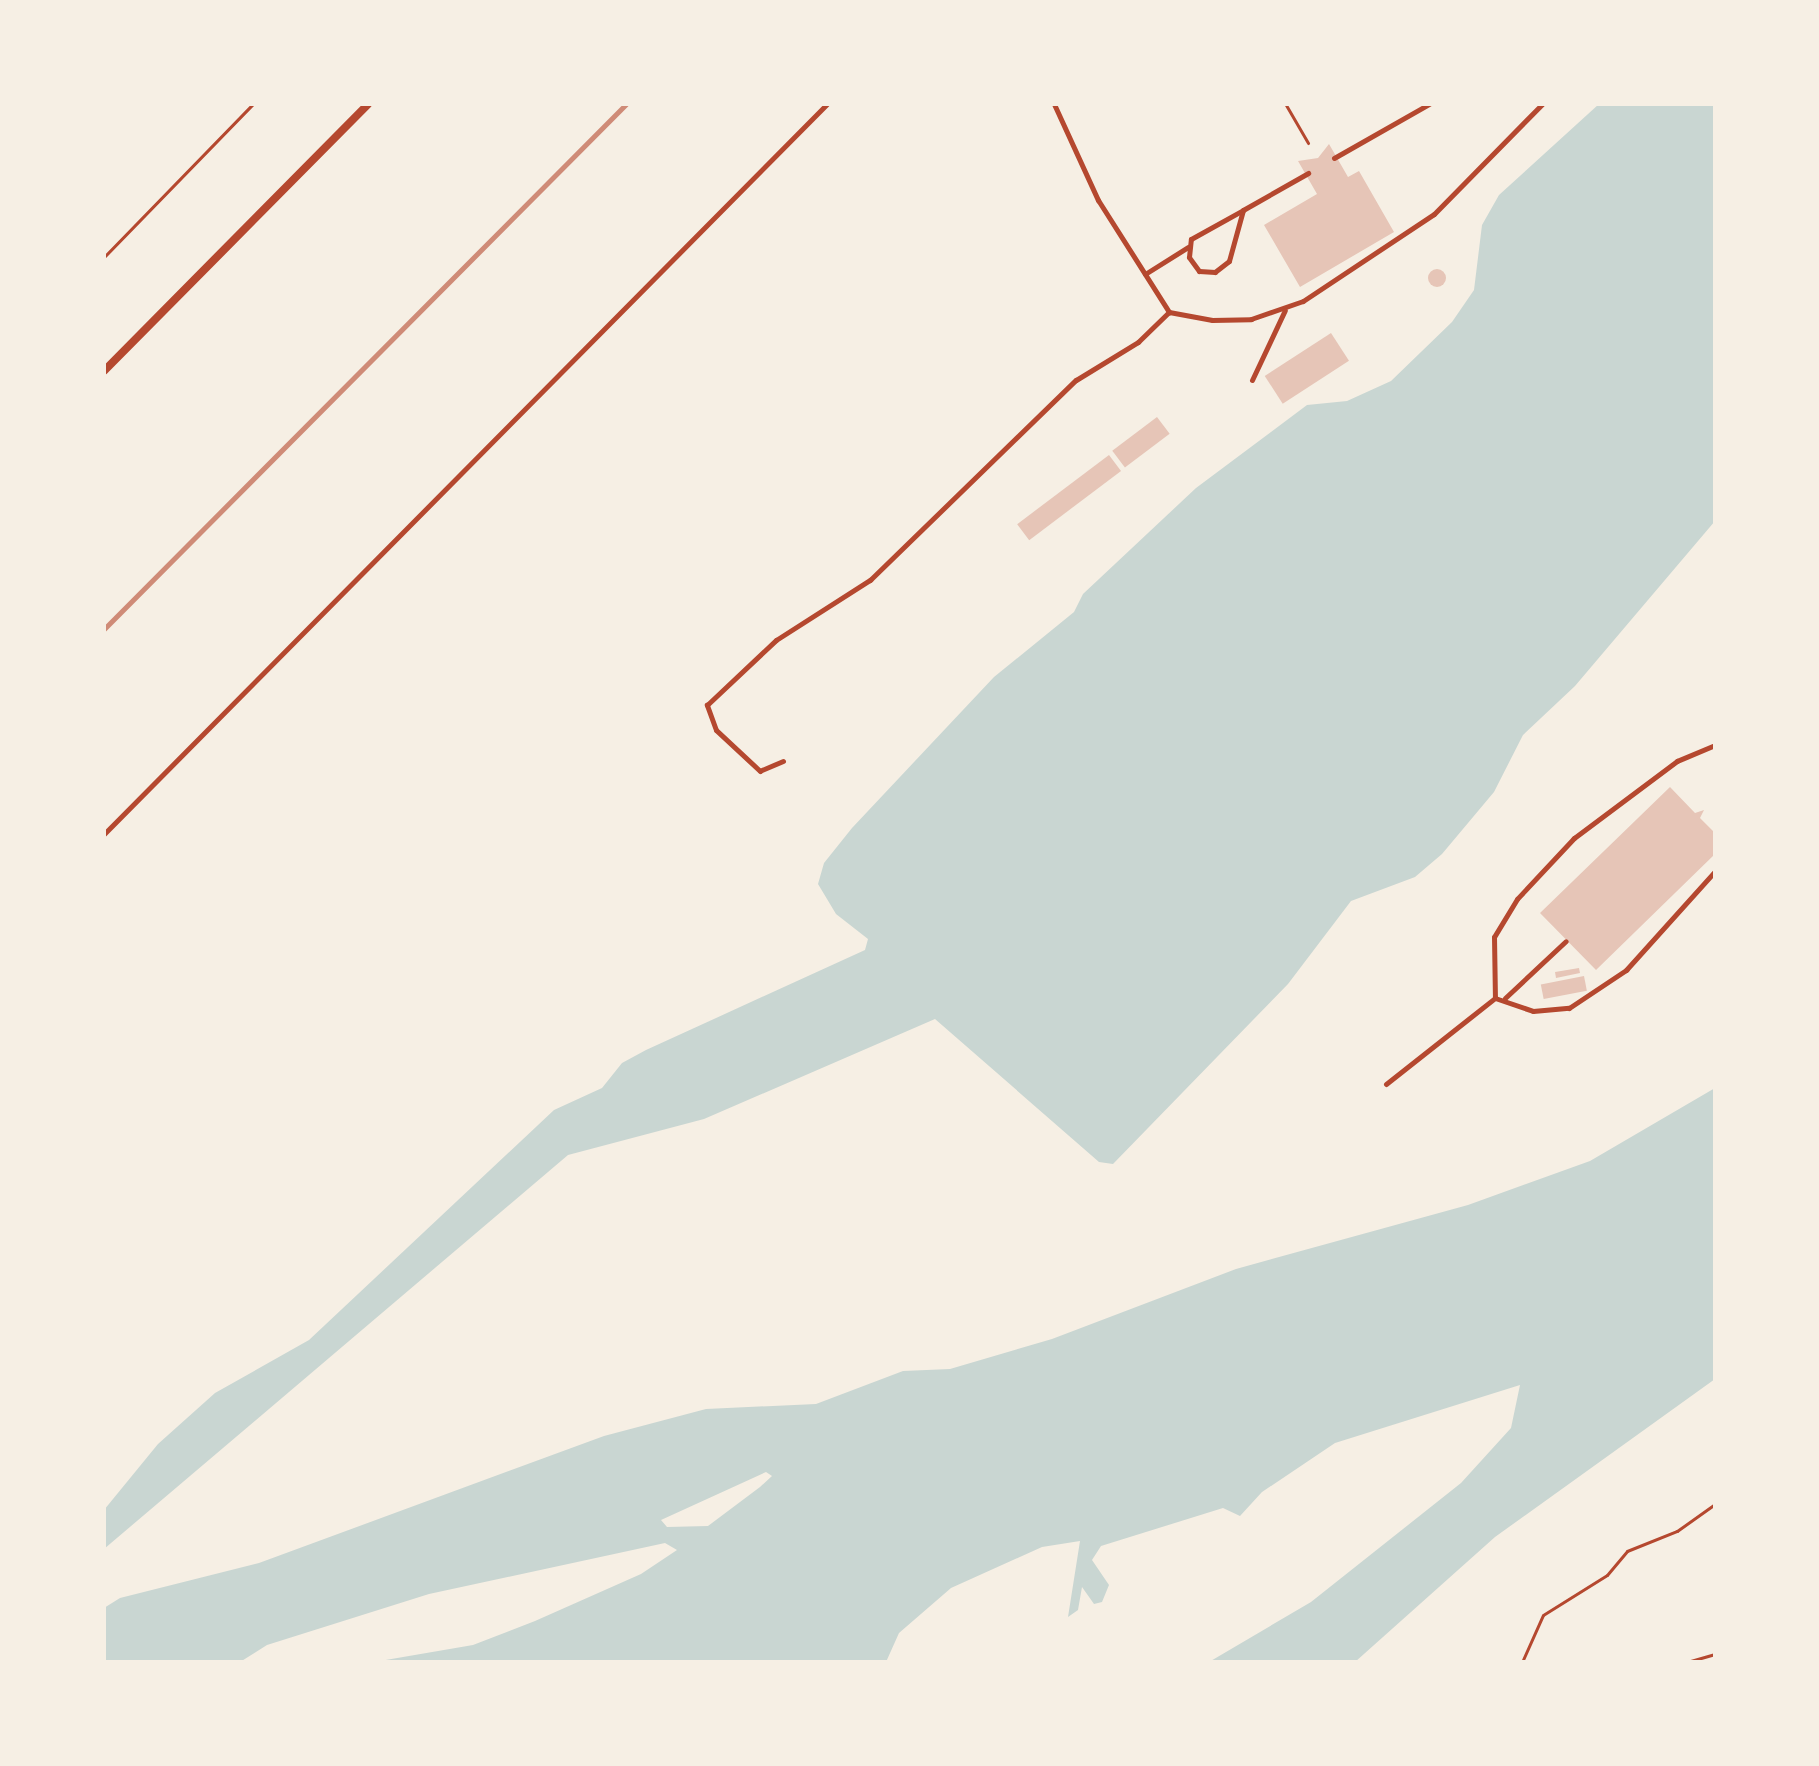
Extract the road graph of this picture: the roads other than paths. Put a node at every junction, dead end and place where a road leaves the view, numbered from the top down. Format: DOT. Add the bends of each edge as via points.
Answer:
graph roads {
  1 [pos="368,104"];
  2 [pos="827,104"];
  3 [pos="1054,104"];
  4 [pos="1429,104"];
  5 [pos="1542,104"];
  6 [pos="1334,158"];
  7 [pos="1308,173"];
  8 [pos="1243,210"];
  9 [pos="1188,247"];
  10 [pos="1145,274"];
  11 [pos="1286,310"];
  12 [pos="1169,312"];
  13 [pos="104,371"];
  14 [pos="1252,380"];
  15 [pos="1715,745"];
  16 [pos="783,761"];
  17 [pos="104,834"];
  18 [pos="1715,871"];
  19 [pos="1566,941"];
  20 [pos="1495,998"];
  21 [pos="1505,998"];
  22 [pos="1386,1084"];
  1 -- 13 [label="street"];
  2 -- 17 [label="lane"];
  3 -- 10 [label="lane" via="1098,200"];
  4 -- 6 [label="lane"];
  5 -- 11 [label="lane" via="1434,214"];
  7 -- 8 [label="lane"];
  8 -- 9 [label="lane" via="1199,232"];
  8 -- 9 [label="lane" via="1223,267 1199,271"];
  9 -- 10 [label="lane"];
  10 -- 12 [label="lane"];
  11 -- 12 [label="lane" via="1212,320"];
  11 -- 14 [label="lane"];
  12 -- 16 [label="lane" via="1053,400 870,580 776,640 707,705 716,730 760,771"];
  15 -- 20 [label="lane" via="1677,761 1574,838 1517,899 1494,937"];
  18 -- 21 [label="lane" via="1626,970 1569,1008 1533,1011"];
  19 -- 21 [label="lane"];
  20 -- 21 [label="lane"];
  20 -- 22 [label="lane"];
}
